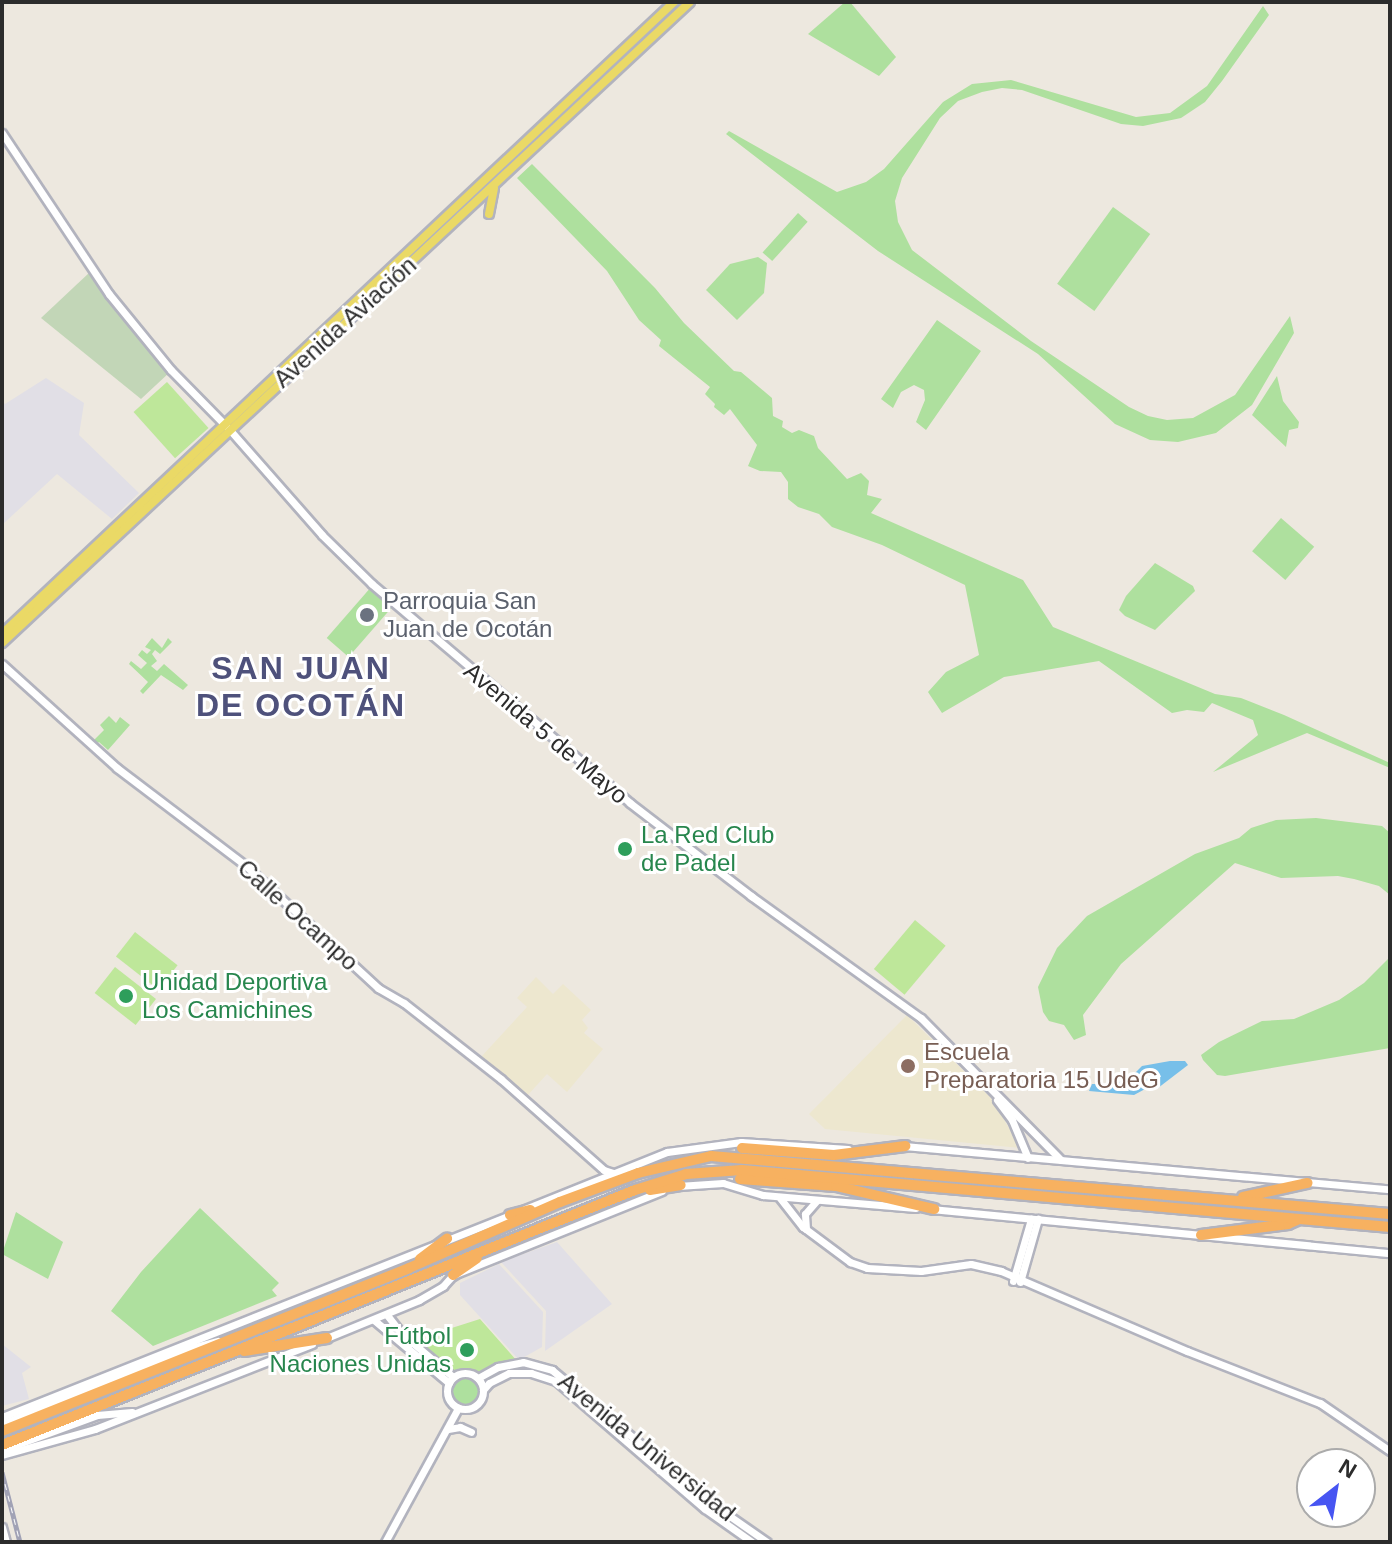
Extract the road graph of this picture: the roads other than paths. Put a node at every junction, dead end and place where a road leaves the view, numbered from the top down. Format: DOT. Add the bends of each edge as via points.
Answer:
graph roads {
  1 [pos="674,2"];
  2 [pos="690,2"];
  3 [pos="2,133"];
  4 [pos="498,182"];
  5 [pos="489,214"];
  6 [pos="337,327"];
  7 [pos="226,426"];
  8 [pos="2,634"];
  9 [pos="2,643"];
  10 [pos="2,664"];
  11 [pos="903,1005"];
  12 [pos="905,1146"];
  13 [pos="742,1148"];
  14 [pos="1028,1158"];
  15 [pos="1061,1160"];
  16 [pos="596,1161"];
  17 [pos="613,1173"];
  18 [pos="740,1179"];
  19 [pos="599,1180"];
  20 [pos="1307,1183"];
  21 [pos="681,1185"];
  22 [pos="1390,1192"];
  23 [pos="779,1197"];
  24 [pos="1231,1199"];
  25 [pos="613,1200"];
  26 [pos="817,1200"];
  27 [pos="560,1202"];
  28 [pos="934,1209"];
  29 [pos="1390,1214"];
  30 [pos="510,1215"];
  31 [pos="1300,1218"];
  32 [pos="1034,1219"];
  33 [pos="1390,1227"];
  34 [pos="806,1229"];
  35 [pos="1201,1235"];
  36 [pos="447,1239"];
  37 [pos="494,1247"];
  38 [pos="1390,1253"];
  39 [pos="409,1268"];
  40 [pos="453,1275"];
  41 [pos="1017,1281"];
  42 [pos="387,1315"];
  43 [pos="374,1320"];
  44 [pos="327,1338"];
  45 [pos="228,1340"];
  46 [pos="230,1353"];
  47 [pos="151,1363"];
  48 [pos="126,1367"];
  49 [pos="478,1378"];
  50 [pos="451,1380"];
  51 [pos="483,1390"];
  52 [pos="458,1408"];
  53 [pos="139,1412"];
  54 [pos="2,1417"];
  55 [pos="3,1429"];
  56 [pos="448,1429"];
  57 [pos="471,1432"];
  58 [pos="3,1450"];
  59 [pos="1390,1451"];
  60 [pos="2,1527"];
  61 [pos="6,1542"];
  62 [pos="385,1542"];
  63 [pos="752,1542"];
  64 [pos="767,1542"];
  1 -- 6 [label="main road, Avenida Aviación"];
  2 -- 4 [label="main road, Avenida Aviación"];
  3 -- 7 [label="main road, Avenida 5 de Mayo" via="109,294 171,370"];
  4 -- 5 [label="main road"];
  4 -- 6 [label="main road, Avenida Aviación"];
  6 -- 7 [label="main road, Avenida Aviación"];
  7 -- 8 [label="main road, Avenida Aviación"];
  7 -- 9 [label="main road, Avenida Aviación"];
  7 -- 11 [label="main road, Avenida 5 de Mayo" via="322,535 473,673 630,803"];
  10 -- 16 [label="main road, Calle Ocampo" via="117,768 246,866 378,988 501,1079"];
  11 -- 14 [label="main road, Avenida 5 de Mayo" via="995,1097 1012,1120"];
  11 -- 15 [label="main road, Avenida 5 de Mayo" via="945,1040"];
  12 -- 13 [label="highway" via="834,1155"];
  12 -- 14 [label="main road"];
  12 -- 17 [label="main road" via="834,1150 741,1142 667,1152"];
  14 -- 15 [label="main road"];
  15 -- 20 [label="main road"];
  16 -- 17 [label="main road, Calle Ocampo"];
  16 -- 19 [label="main road"];
  17 -- 19 [label="main road"];
  18 -- 28 [label="highway" via="836,1186"];
  19 -- 30 [label="main road"];
  20 -- 22 [label="main road"];
  20 -- 24 [label="highway"];
  21 -- 23 [label="main road" via="723,1183"];
  21 -- 25 [label="highway"];
  21 -- 40 [label="main road"];
  23 -- 26 [label="main road"];
  23 -- 34 [label="main road"];
  24 -- 27 [label="highway" via="729,1155 665,1166"];
  24 -- 29 [label="highway"];
  25 -- 31 [label="highway" via="686,1174 742,1170"];
  25 -- 37 [label="highway"];
  26 -- 28 [label="main road"];
  26 -- 34 [label="main road" via="805,1214"];
  27 -- 30 [label="highway"];
  27 -- 39 [label="highway"];
  28 -- 32 [label="main road"];
  30 -- 36 [label="main road"];
  31 -- 33 [label="highway"];
  31 -- 35 [label="highway"];
  32 -- 35 [label="main road"];
  32 -- 41 [label="main road"];
  34 -- 41 [label="main road" via="860,1266 921,1271 971,1264"];
  35 -- 38 [label="main road"];
  36 -- 39 [label="highway"];
  36 -- 48 [label="main road"];
  37 -- 40 [label="highway"];
  37 -- 46 [label="highway"];
  39 -- 45 [label="highway"];
  40 -- 42 [label="main road" via="443,1286"];
  41 -- 59 [label="main road" via="1320,1403"];
  42 -- 43 [label="main road"];
  42 -- 50 [label="main road"];
  43 -- 44 [label="main road"];
  43 -- 50 [label="main road"];
  44 -- 46 [label="highway"];
  44 -- 53 [label="main road"];
  45 -- 47 [label="main road" via="206,1342"];
  45 -- 55 [label="highway"];
  46 -- 58 [label="highway"];
  47 -- 48 [label="main road"];
  47 -- 55 [label="main road"];
  48 -- 54 [label="main road"];
  49 -- 50 [label="main road" via="469,1373"];
  49 -- 51 [label="main road"];
  49 -- 64 [label="main road, Avenida Universidad" via="523,1362 552,1370 711,1503"];
  50 -- 52 [label="main road" via="448,1398"];
  51 -- 52 [label="main road" via="476,1406"];
  51 -- 63 [label="main road, Avenida Universidad" via="509,1373 556,1381 705,1509"];
  52 -- 56 [label="main road"];
  53 -- 58 [label="main road" via="81,1434"];
  53 -- 58 [label="main road" via="97,1415"];
  56 -- 57 [label="main road"];
  56 -- 62 [label="main road"];
  60 -- 61 [label="main road"];
}
